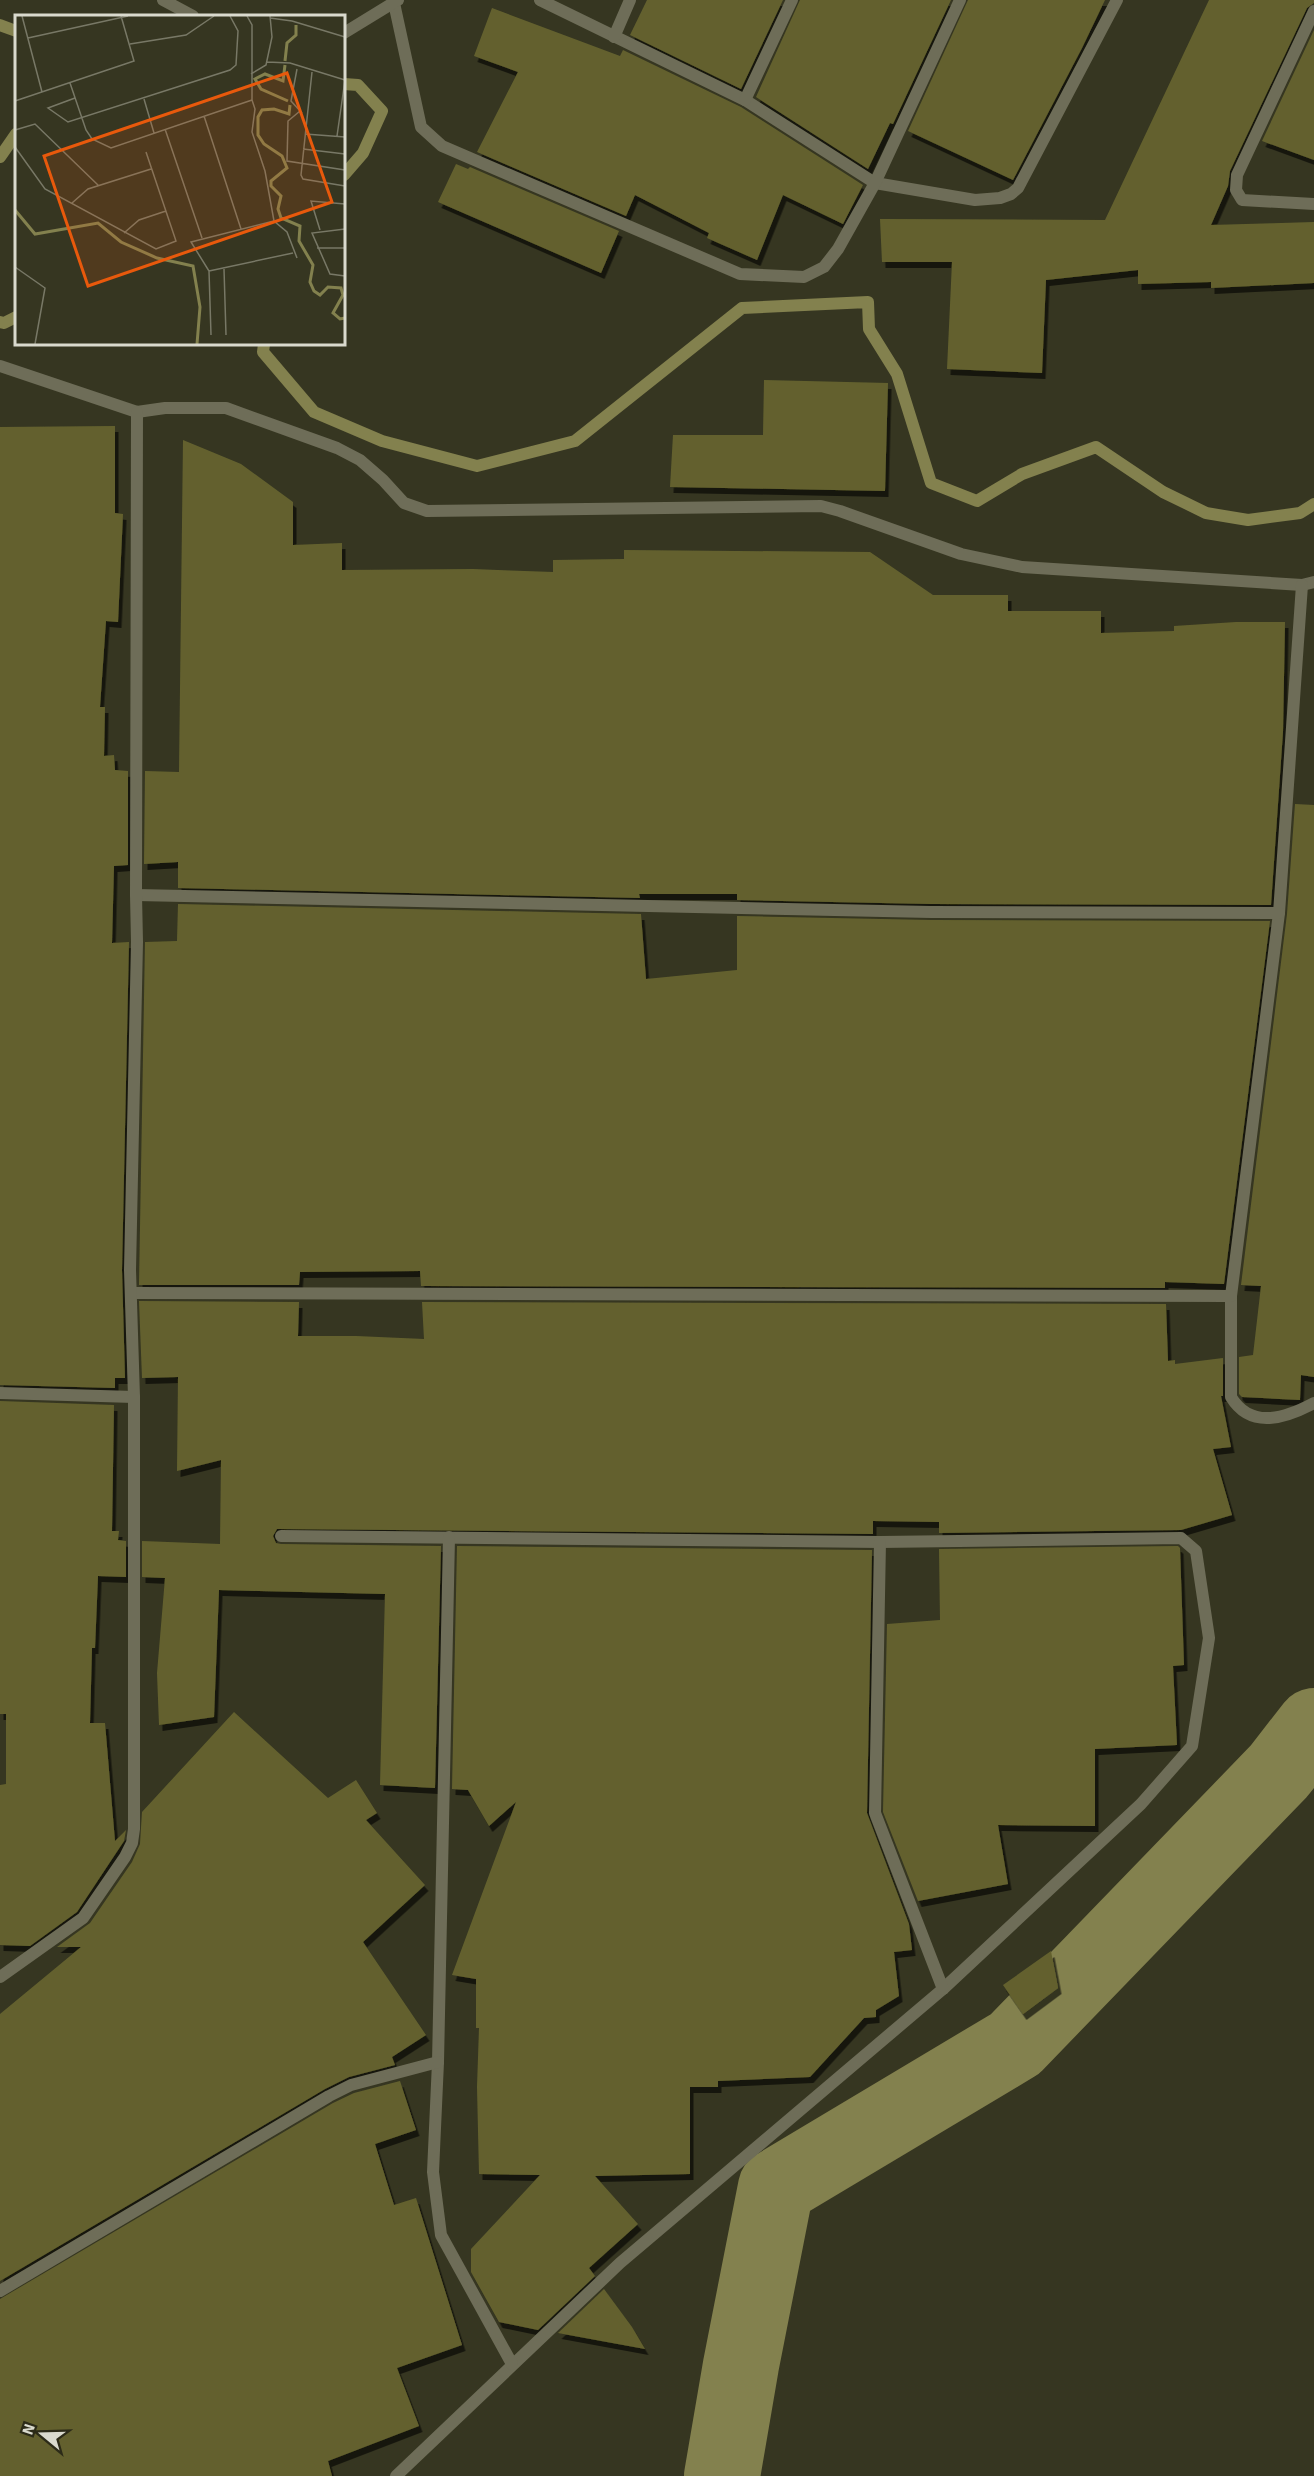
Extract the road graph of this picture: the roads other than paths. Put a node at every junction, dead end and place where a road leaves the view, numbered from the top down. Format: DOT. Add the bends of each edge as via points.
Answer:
graph roads {
  1 [pos="163,0"];
  2 [pos="540,0"];
  3 [pos="630,0"];
  4 [pos="792,0"];
  5 [pos="960,0"];
  6 [pos="1117,0"];
  7 [pos="396,2"];
  8 [pos="1314,11"];
  9 [pos="191,15"];
  10 [pos="345,32"];
  11 [pos="615,37"];
  12 [pos="745,100"];
  13 [pos="875,183"];
  14 [pos="1314,204"];
  15 [pos="0,366"];
  16 [pos="137,412"];
  17 [pos="1308,584"];
  18 [pos="135,895"];
  19 [pos="1279,913"];
  20 [pos="132,1293"];
  21 [pos="1230,1296"];
  22 [pos="0,1393"];
  23 [pos="134,1397"];
  24 [pos="1314,1403"];
  25 [pos="281,1536"];
  26 [pos="449,1537"];
  27 [pos="880,1542"];
  28 [pos="0,1977"];
  29 [pos="943,1989"];
  30 [pos="438,2062"];
  31 [pos="0,2292"];
  32 [pos="512,2364"];
  33 [pos="396,2476"];
  1 -- 9 [label="street"];
  2 -- 11 [label="street"];
  3 -- 11 [label="street"];
  4 -- 12 [label="street"];
  5 -- 13 [label="street"];
  6 -- 13 [label="street" via="1018,188 1011,194 975,200"];
  7 -- 10 [label="street"];
  7 -- 13 [label="street" via="416,110 429,137 740,274 804,277 824,267"];
  8 -- 14 [label="street" via="1237,175 1236,190 1242,200"];
  11 -- 12 [label="street"];
  12 -- 13 [label="street"];
  15 -- 16 [label="street"];
  16 -- 17 [label="street" via="226,408 337,448 360,460 404,503 427,511 821,506 961,554 1012,565"];
  16 -- 18 [label="street"];
  17 -- 19 [label="street"];
  18 -- 19 [label="street" via="931,912"];
  18 -- 20 [label="street"];
  19 -- 21 [label="street"];
  20 -- 21 [label="street"];
  20 -- 23 [label="street"];
  21 -- 24 [label="street" via="1232,1397 1239,1409 1263,1419 1297,1412"];
  22 -- 23 [label="street"];
  23 -- 28 [label="street" via="132,1843 83,1918"];
  25 -- 26 [label="street"];
  26 -- 27 [label="street"];
  26 -- 30 [label="street"];
  27 -- 29 [label="street" via="875,1813"];
  27 -- 29 [label="street" via="1181,1538 1196,1551 1202,1582 1209,1638 1192,1746 1141,1804"];
  29 -- 32 [label="street" via="620,2263"];
  30 -- 31 [label="street" via="351,2085 329,2096"];
  30 -- 32 [label="street" via="433,2172 441,2235"];
  32 -- 33 [label="street"];
}
